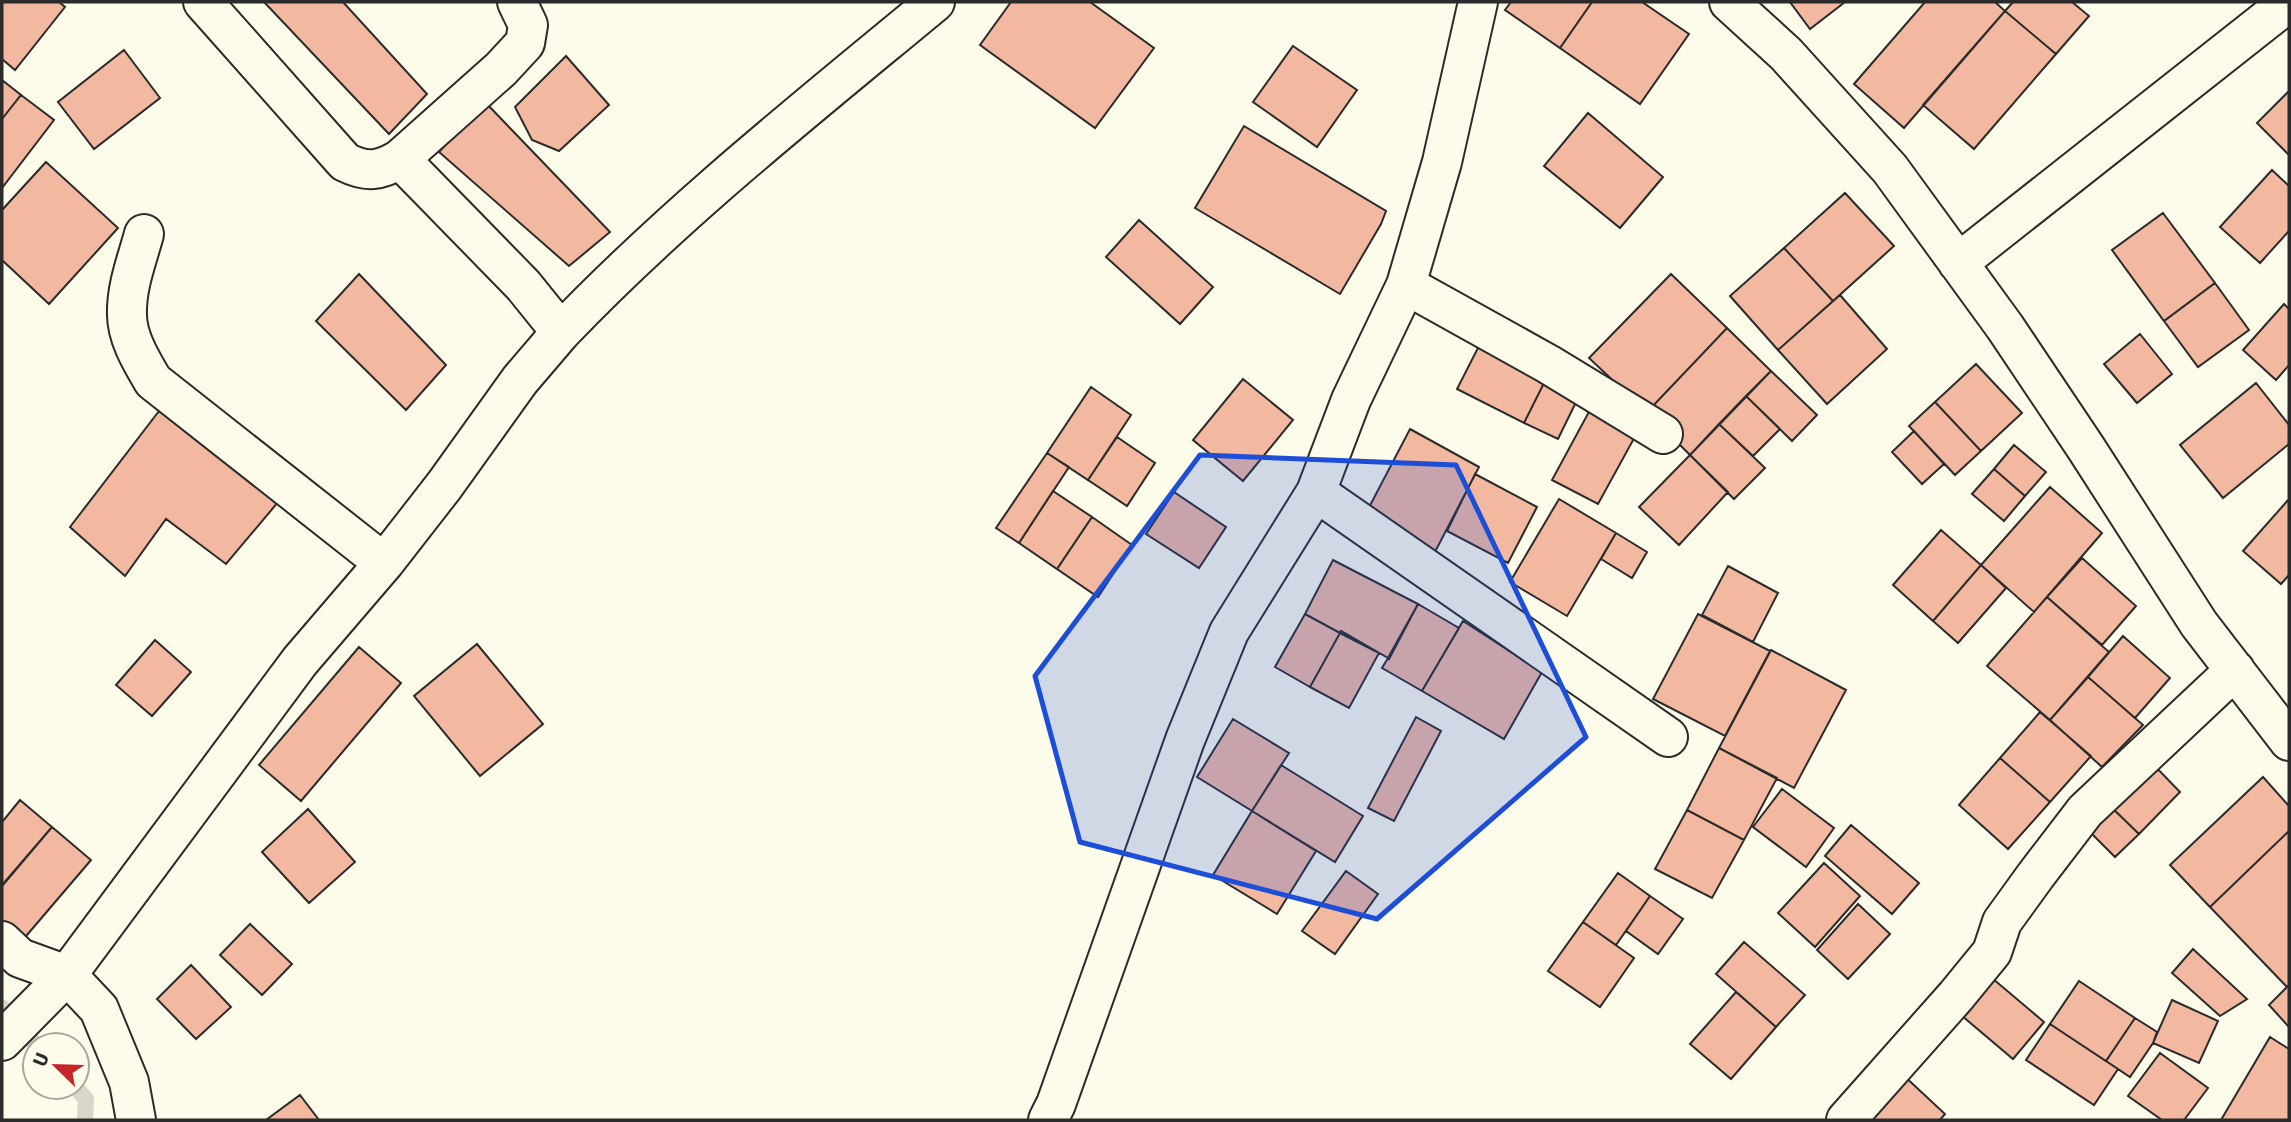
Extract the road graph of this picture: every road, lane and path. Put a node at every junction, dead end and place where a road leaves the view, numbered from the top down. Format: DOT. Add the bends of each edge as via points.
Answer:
graph roads {
  1 [pos="203,2"];
  2 [pos="517,2"];
  3 [pos="935,2"];
  4 [pos="1478,2"];
  5 [pos="1729,2"];
  6 [pos="2289,2"];
  7 [pos="400,159"];
  8 [pos="144,234"];
  9 [pos="1958,263"];
  10 [pos="1406,285"];
  11 [pos="561,332"];
  12 [pos="1663,434"];
  13 [pos="1316,492"];
  14 [pos="384,563"];
  15 [pos="2235,670"];
  16 [pos="1668,737"];
  17 [pos="2289,741"];
  18 [pos="2,942"];
  19 [pos="67,975"];
  20 [pos="2,1041"];
  21 [pos="135,1120"];
  22 [pos="1048,1120"];
  23 [pos="1846,1120"];
  1 -- 7 [label="street" via="345,162 360,169 384,168"];
  2 -- 7 [label="street" via="528,25 526,43"];
  3 -- 11 [label="street" via="708,191 610,280"];
  4 -- 10 [label="street" via="1442,162"];
  5 -- 9 [label="street" via="1786,54 1890,169"];
  6 -- 9 [label="street"];
  7 -- 11 [label="street" via="523,285"];
  8 -- 14 [label="street" via="126,317 136,351 153,381"];
  9 -- 15 [label="street" via="2087,447 2199,624"];
  10 -- 12 [label="street" via="1548,363"];
  10 -- 13 [label="street" via="1351,400"];
  11 -- 14 [label="street"];
  13 -- 16 [label="street"];
  13 -- 22 [label="street" via="1230,632 1185,740"];
  14 -- 19 [label="street" via="300,661"];
  15 -- 17 [label="street"];
  15 -- 23 [label="street" via="2085,811 2002,922 1992,953"];
  18 -- 19 [label="street" via="20,958"];
  19 -- 20 [label="street"];
  19 -- 21 [label="street" via="99,1009 129,1082"];
}
